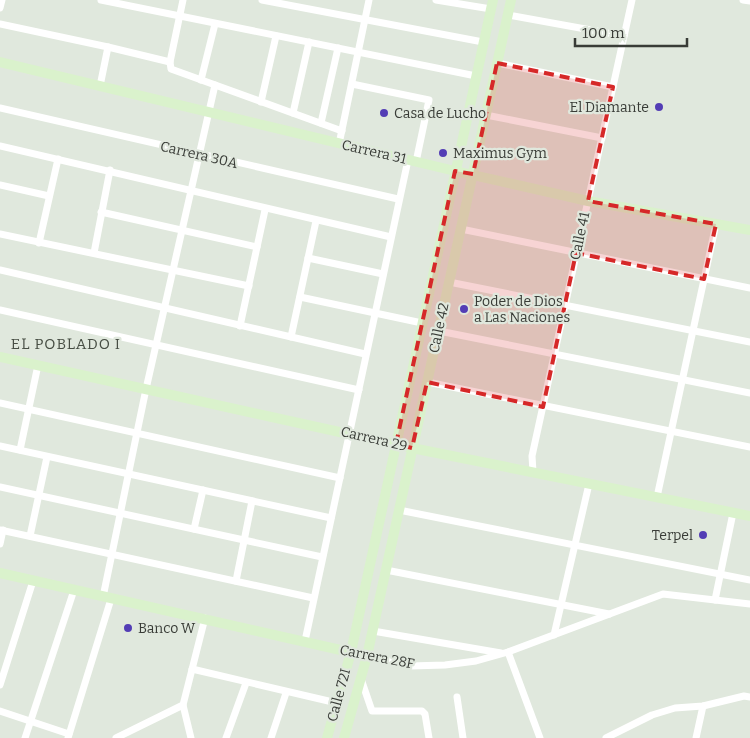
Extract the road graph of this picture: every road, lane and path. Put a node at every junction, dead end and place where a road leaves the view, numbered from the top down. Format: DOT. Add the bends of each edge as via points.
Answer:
graph roads {
  1 [pos="2,0"];
  2 [pos="101,0"];
  3 [pos="183,0"];
  4 [pos="262,0"];
  5 [pos="369,0"];
  6 [pos="436,0"];
  7 [pos="511,0"];
  8 [pos="632,0"];
  9 [pos="743,0"];
  10 [pos="750,1"];
  11 [pos="492,5"];
  12 [pos="0,8"];
  13 [pos="508,15"];
  14 [pos="180,16"];
  15 [pos="365,20"];
  16 [pos="0,24"];
  17 [pos="215,24"];
  18 [pos="276,36"];
  19 [pos="624,36"];
  20 [pos="309,42"];
  21 [pos="483,42"];
  22 [pos="108,47"];
  23 [pos="338,48"];
  24 [pos="358,52"];
  25 [pos="0,62"];
  26 [pos="497,63"];
  27 [pos="171,66"];
  28 [pos="476,76"];
  29 [pos="201,80"];
  30 [pos="352,84"];
  31 [pos="100,86"];
  32 [pos="215,86"];
  33 [pos="613,86"];
  34 [pos="261,102"];
  35 [pos="0,108"];
  36 [pos="209,113"];
  37 [pos="293,113"];
  38 [pos="486,115"];
  39 [pos="320,123"];
  40 [pos="342,131"];
  41 [pos="602,138"];
  42 [pos="339,144"];
  43 [pos="0,146"];
  44 [pos="199,155"];
  45 [pos="58,158"];
  46 [pos="412,161"];
  47 [pos="110,170"];
  48 [pos="456,171"];
  49 [pos="473,174"];
  50 [pos="0,185"];
  51 [pos="190,192"];
  52 [pos="49,196"];
  53 [pos="398,199"];
  54 [pos="588,201"];
  55 [pos="266,210"];
  56 [pos="101,212"];
  57 [pos="316,221"];
  58 [pos="716,224"];
  59 [pos="461,229"];
  60 [pos="750,230"];
  61 [pos="182,231"];
  62 [pos="0,234"];
  63 [pos="391,237"];
  64 [pos="39,243"];
  65 [pos="257,247"];
  66 [pos="94,253"];
  67 [pos="576,253"];
  68 [pos="308,258"];
  69 [pos="0,270"];
  70 [pos="173,270"];
  71 [pos="383,274"];
  72 [pos="704,279"];
  73 [pos="449,282"];
  74 [pos="249,286"];
  75 [pos="750,288"];
  76 [pos="300,298"];
  77 [pos="565,306"];
  78 [pos="164,309"];
  79 [pos="0,310"];
  80 [pos="375,314"];
  81 [pos="422,323"];
  82 [pos="240,326"];
  83 [pos="439,331"];
  84 [pos="693,331"];
  85 [pos="291,337"];
  86 [pos="750,342"];
  87 [pos="156,346"];
  88 [pos="365,354"];
  89 [pos="554,354"];
  90 [pos="0,357"];
  91 [pos="38,365"];
  92 [pos="683,380"];
  93 [pos="427,382"];
  94 [pos="146,389"];
  95 [pos="359,390"];
  96 [pos="750,393"];
  97 [pos="0,403"];
  98 [pos="543,407"];
  99 [pos="29,410"];
  100 [pos="671,432"];
  101 [pos="137,433"];
  102 [pos="350,433"];
  103 [pos="396,444"];
  104 [pos="0,446"];
  105 [pos="412,448"];
  106 [pos="750,448"];
  107 [pos="20,450"];
  108 [pos="47,457"];
  109 [pos="533,472"];
  110 [pos="128,474"];
  111 [pos="340,478"];
  112 [pos="589,484"];
  113 [pos="0,487"];
  114 [pos="203,490"];
  115 [pos="39,495"];
  116 [pos="657,497"];
  117 [pos="252,501"];
  118 [pos="399,510"];
  119 [pos="121,512"];
  120 [pos="733,512"];
  121 [pos="750,516"];
  122 [pos="331,518"];
  123 [pos="194,529"];
  124 [pos="1,530"];
  125 [pos="30,536"];
  126 [pos="244,540"];
  127 [pos="0,544"];
  128 [pos="575,545"];
  129 [pos="112,554"];
  130 [pos="322,557"];
  131 [pos="386,570"];
  132 [pos="0,573"];
  133 [pos="720,574"];
  134 [pos="236,580"];
  135 [pos="750,580"];
  136 [pos="33,581"];
  137 [pos="74,590"];
  138 [pos="107,598"];
  139 [pos="313,598"];
  140 [pos="715,600"];
  141 [pos="750,604"];
  142 [pos="561,605"];
  143 [pos="610,614"];
  144 [pos="206,618"];
  145 [pos="373,631"];
  146 [pos="554,635"];
  147 [pos="305,641"];
  148 [pos="351,652"];
  149 [pos="506,653"];
  150 [pos="367,656"];
  151 [pos="192,669"];
  152 [pos="361,679"];
  153 [pos="246,683"];
  154 [pos="0,685"];
  155 [pos="286,693"];
  156 [pos="748,696"];
  157 [pos="457,697"];
  158 [pos="337,704"];
  159 [pos="183,705"];
  160 [pos="703,706"];
  161 [pos="0,711"];
  162 [pos="31,721"];
  163 [pos="68,736"];
  164 [pos="25,738"];
  165 [pos="116,738"];
  166 [pos="191,738"];
  167 [pos="226,738"];
  168 [pos="271,738"];
  169 [pos="327,738"];
  170 [pos="344,738"];
  171 [pos="429,738"];
  172 [pos="463,738"];
  173 [pos="540,738"];
  174 [pos="606,738"];
  175 [pos="696,738"];
  1 -- 12 [label="street"];
  2 -- 14 [label="street"];
  3 -- 14 [label="street"];
  4 -- 15 [label="street"];
  5 -- 15 [label="street"];
  6 -- 11 [label="street"];
  7 -- 13 [label="street, Calle 42"];
  8 -- 19 [label="street, Calle 41"];
  9 -- 10 [label="street"];
  11 -- 21 [label="street, Calle 42"];
  13 -- 19 [label="street"];
  13 -- 26 [label="street, Calle 42"];
  14 -- 17 [label="street"];
  14 -- 27 [label="street"];
  15 -- 21 [label="street"];
  15 -- 24 [label="street"];
  16 -- 22 [label="street"];
  17 -- 18 [label="street"];
  17 -- 29 [label="street"];
  18 -- 20 [label="street"];
  18 -- 34 [label="street"];
  19 -- 33 [label="street, Calle 41"];
  20 -- 23 [label="street"];
  20 -- 37 [label="street"];
  21 -- 28 [label="street, Calle 42"];
  22 -- 27 [label="street"];
  22 -- 31 [label="street"];
  23 -- 24 [label="street"];
  23 -- 39 [label="street"];
  24 -- 28 [label="street"];
  24 -- 30 [label="street"];
  25 -- 31 [label="street, Carrera 31"];
  26 -- 33 [label="street"];
  26 -- 38 [label="street, Calle 42"];
  27 -- 29 [label="street"];
  28 -- 48 [label="street, Calle 42"];
  29 -- 32 [label="street"];
  30 -- 40 [label="street"];
  30 -- 46 [label="street" via="429,100"];
  31 -- 36 [label="street, Carrera 31"];
  32 -- 34 [label="street"];
  32 -- 36 [label="street"];
  33 -- 41 [label="street, Calle 41"];
  34 -- 37 [label="street"];
  35 -- 44 [label="street, Carrera 30A"];
  36 -- 42 [label="street, Carrera 31"];
  36 -- 44 [label="street"];
  37 -- 39 [label="street"];
  38 -- 41 [label="street"];
  38 -- 49 [label="street, Calle 42"];
  39 -- 40 [label="street"];
  40 -- 42 [label="street"];
  41 -- 54 [label="street, Calle 41"];
  42 -- 46 [label="street, Carrera 31"];
  43 -- 45 [label="street"];
  44 -- 51 [label="street"];
  44 -- 53 [label="street, Carrera 30A"];
  45 -- 47 [label="street"];
  45 -- 52 [label="street"];
  46 -- 48 [label="street, Carrera 31"];
  46 -- 53 [label="street"];
  47 -- 51 [label="street"];
  47 -- 56 [label="street"];
  48 -- 49 [label="street, Carrera 31"];
  48 -- 81 [label="street, Calle 42"];
  49 -- 54 [label="street, Carrera 31"];
  49 -- 59 [label="street, Calle 42"];
  50 -- 52 [label="street"];
  51 -- 55 [label="street"];
  51 -- 61 [label="street"];
  52 -- 64 [label="street"];
  53 -- 63 [label="street"];
  54 -- 58 [label="street, Carrera 31"];
  54 -- 67 [label="street, Calle 41"];
  55 -- 57 [label="street"];
  55 -- 65 [label="street"];
  56 -- 61 [label="street"];
  56 -- 66 [label="street"];
  57 -- 63 [label="street"];
  57 -- 68 [label="street"];
  58 -- 60 [label="street, Carrera 31"];
  58 -- 72 [label="street"];
  59 -- 67 [label="street"];
  59 -- 73 [label="street, Calle 42"];
  61 -- 65 [label="street"];
  61 -- 70 [label="street"];
  62 -- 64 [label="street"];
  63 -- 71 [label="street"];
  64 -- 66 [label="street"];
  65 -- 74 [label="street"];
  66 -- 70 [label="street"];
  67 -- 72 [label="street"];
  67 -- 77 [label="street, Calle 41"];
  68 -- 71 [label="street"];
  68 -- 76 [label="street"];
  69 -- 78 [label="street"];
  70 -- 74 [label="street"];
  70 -- 78 [label="street"];
  71 -- 80 [label="street"];
  72 -- 75 [label="street"];
  72 -- 84 [label="street"];
  73 -- 77 [label="street"];
  73 -- 83 [label="street, Calle 42"];
  74 -- 82 [label="street"];
  76 -- 80 [label="street"];
  76 -- 85 [label="street"];
  77 -- 84 [label="street"];
  77 -- 89 [label="street, Calle 41"];
  78 -- 82 [label="street"];
  78 -- 87 [label="street"];
  79 -- 87 [label="street"];
  80 -- 81 [label="street"];
  80 -- 88 [label="street"];
  81 -- 103 [label="street, Calle 42"];
  82 -- 85 [label="street"];
  83 -- 89 [label="street"];
  83 -- 93 [label="street, Calle 42"];
  84 -- 86 [label="street"];
  84 -- 92 [label="street"];
  85 -- 88 [label="street"];
  87 -- 94 [label="street"];
  87 -- 95 [label="street"];
  88 -- 95 [label="street"];
  89 -- 92 [label="street"];
  89 -- 98 [label="street, Calle 41"];
  90 -- 91 [label="street, Carrera 29"];
  91 -- 94 [label="street, Carrera 29"];
  91 -- 99 [label="street"];
  92 -- 96 [label="street"];
  92 -- 100 [label="street"];
  93 -- 98 [label="street"];
  93 -- 105 [label="street, Calle 42"];
  94 -- 101 [label="street"];
  94 -- 102 [label="street, Carrera 29"];
  95 -- 102 [label="street"];
  97 -- 99 [label="street"];
  98 -- 100 [label="street"];
  98 -- 109 [label="street, Calle 41" via="532,456"];
  99 -- 101 [label="street"];
  99 -- 107 [label="street"];
  100 -- 106 [label="street"];
  100 -- 116 [label="street"];
  101 -- 110 [label="street"];
  101 -- 111 [label="street"];
  102 -- 103 [label="street, Carrera 29"];
  102 -- 111 [label="street"];
  103 -- 105 [label="street, Carrera 29"];
  103 -- 148 [label="street, Calle 42"];
  104 -- 107 [label="street"];
  105 -- 109 [label="street, Carrera 29"];
  105 -- 118 [label="street, Calle 42"];
  107 -- 108 [label="street"];
  108 -- 110 [label="street"];
  108 -- 115 [label="street"];
  109 -- 112 [label="street, Carrera 29"];
  110 -- 114 [label="street"];
  110 -- 119 [label="street"];
  111 -- 122 [label="street"];
  112 -- 116 [label="street, Carrera 29"];
  112 -- 128 [label="street"];
  113 -- 115 [label="street"];
  114 -- 117 [label="street"];
  114 -- 123 [label="street"];
  115 -- 119 [label="street"];
  115 -- 125 [label="street"];
  116 -- 120 [label="street, Carrera 29"];
  117 -- 122 [label="street"];
  117 -- 126 [label="street"];
  118 -- 128 [label="street"];
  118 -- 131 [label="street, Calle 42"];
  119 -- 123 [label="street"];
  119 -- 129 [label="street"];
  120 -- 121 [label="street, Carrera 29"];
  120 -- 133 [label="street"];
  122 -- 130 [label="street"];
  123 -- 126 [label="street"];
  124 -- 125 [label="street"];
  124 -- 127 [label="street"];
  125 -- 129 [label="street"];
  126 -- 130 [label="street"];
  126 -- 134 [label="street"];
  128 -- 133 [label="street"];
  128 -- 142 [label="street"];
  129 -- 134 [label="street"];
  129 -- 138 [label="street"];
  130 -- 139 [label="street"];
  131 -- 142 [label="street"];
  131 -- 145 [label="street, Calle 42"];
  132 -- 136 [label="street, Carrera 28F"];
  133 -- 135 [label="street"];
  133 -- 140 [label="street"];
  134 -- 139 [label="street"];
  136 -- 137 [label="street, Carrera 28F"];
  136 -- 154 [label="street"];
  137 -- 138 [label="street, Carrera 28F"];
  137 -- 162 [label="street"];
  138 -- 144 [label="street, Carrera 28F"];
  138 -- 163 [label="street"];
  139 -- 147 [label="street"];
  140 -- 141 [label="street, Carrera 28F"];
  140 -- 143 [label="street, Carrera 28F" via="663,594"];
  142 -- 143 [label="street"];
  142 -- 146 [label="street"];
  143 -- 146 [label="street, Carrera 28F"];
  144 -- 147 [label="street, Carrera 28F"];
  144 -- 151 [label="street"];
  145 -- 149 [label="street"];
  145 -- 150 [label="street, Calle 42"];
  146 -- 149 [label="street, Carrera 28F"];
  147 -- 148 [label="street, Carrera 28F"];
  148 -- 150 [label="street, Carrera 28F"];
  148 -- 158 [label="street, Calle 72I"];
  149 -- 150 [label="street, Carrera 28F" via="436,666 410,666"];
  149 -- 173 [label="street"];
  150 -- 152 [label="street, Calle 72I"];
  151 -- 153 [label="street"];
  151 -- 159 [label="street"];
  152 -- 170 [label="street, Calle 72I"];
  152 -- 171 [label="street" via="372,712 422,711"];
  153 -- 155 [label="street"];
  153 -- 167 [label="street"];
  155 -- 158 [label="street"];
  155 -- 168 [label="street"];
  156 -- 160 [label="street"];
  157 -- 172 [label="street"];
  158 -- 169 [label="street, Calle 72I"];
  159 -- 165 [label="street"];
  159 -- 166 [label="street"];
  160 -- 174 [label="street" via="652,714"];
  160 -- 175 [label="street"];
  161 -- 162 [label="street"];
  162 -- 163 [label="street"];
  162 -- 164 [label="street"];
}
